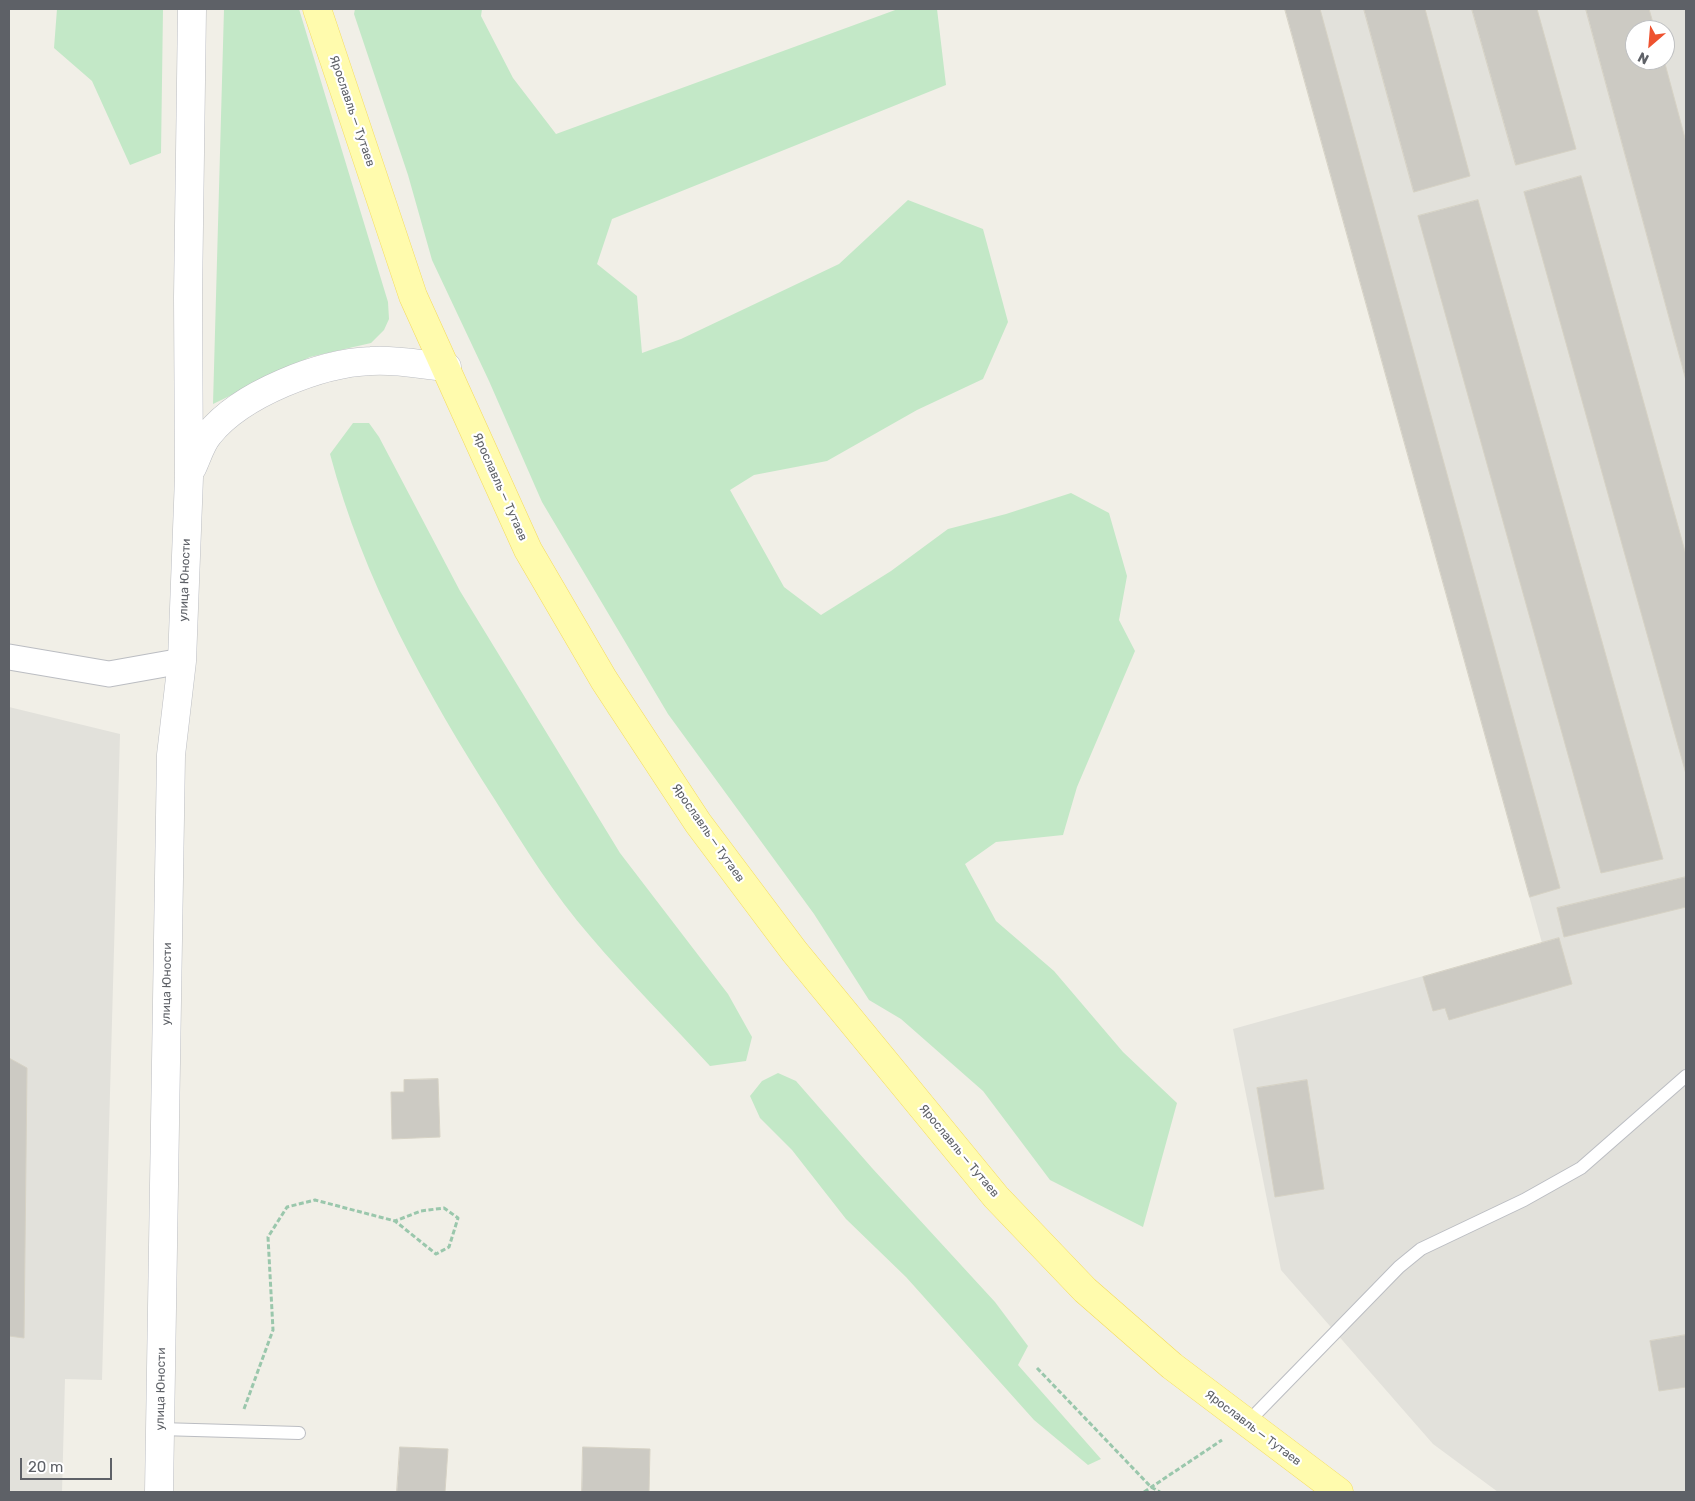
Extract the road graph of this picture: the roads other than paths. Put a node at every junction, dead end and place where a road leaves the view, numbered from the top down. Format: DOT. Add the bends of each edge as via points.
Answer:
graph roads {
  1 [pos="192,9"];
  2 [pos="317,9"];
  3 [pos="447,367"];
  4 [pos="189,477"];
  5 [pos="9,657"];
  6 [pos="182,661"];
  7 [pos="1686,1076"];
  8 [pos="1246,1424"];
  9 [pos="160,1429"];
  10 [pos="299,1433"];
  11 [pos="159,1492"];
  12 [pos="1339,1492"];
  1 -- 4 [label="street, улица Юности"];
  2 -- 3 [label="main road, Ярославль — Тутаев" via="413,296"];
  3 -- 4 [label="street" via="371,361 313,372 266,391 231,411 207,435"];
  3 -- 8 [label="main road, Ярославль — Тутаев" via="528,550 604,680 698,823 794,951 996,1197 1072,1276 1172,1366"];
  4 -- 6 [label="street, улица Юности"];
  5 -- 6 [label="street" via="109,674"];
  6 -- 9 [label="street, улица Юности" via="171,755"];
  7 -- 8 [label="lane" via="1581,1168 1524,1200 1421,1249 1392,1274"];
  8 -- 12 [label="main road, Ярославль — Тутаев"];
  9 -- 10 [label="lane"];
  9 -- 11 [label="street, улица Юности"];
}
